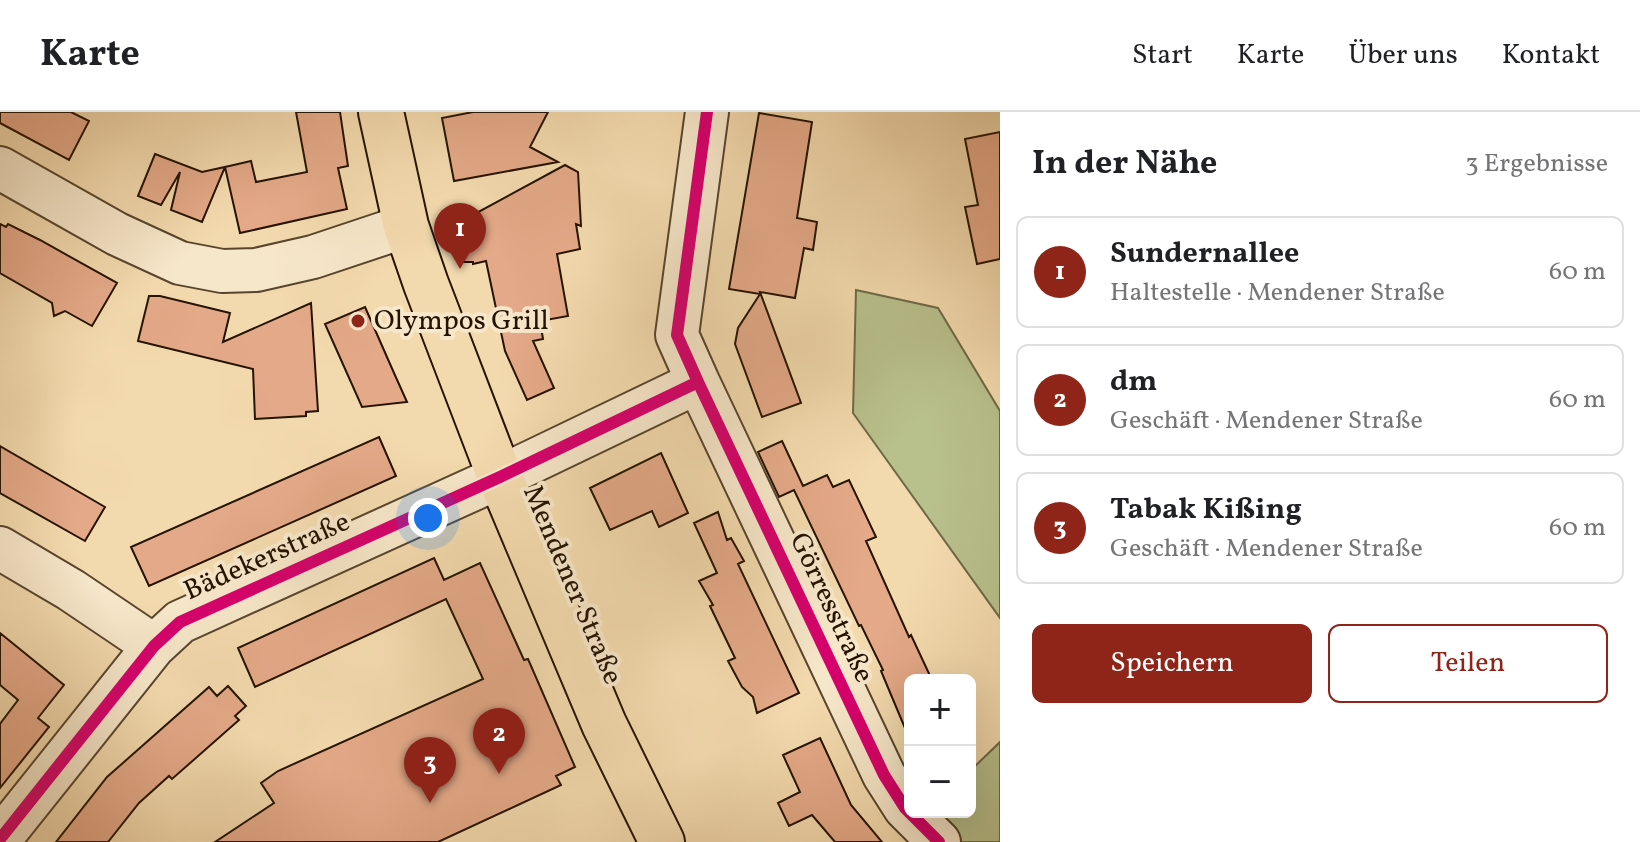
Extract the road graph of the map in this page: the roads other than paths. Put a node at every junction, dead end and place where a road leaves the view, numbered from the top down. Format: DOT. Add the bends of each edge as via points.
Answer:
graph roads {
  1 [pos="381,112"];
  2 [pos="707,112"];
  3 [pos="0,168"];
  4 [pos="406,226"];
  5 [pos="698,382"];
  6 [pos="500,477"];
  7 [pos="0,548"];
  8 [pos="154,646"];
  9 [pos="0,839"];
  10 [pos="662,842"];
  11 [pos="939,842"];
  1 -- 4 [label="main road, Mendener Straße"];
  2 -- 5 [label="street, Görresstraße" via="677,335"];
  3 -- 4 [label="street" via="167,258 222,271 256,270 313,257"];
  4 -- 6 [label="main road, Mendener Straße"];
  5 -- 6 [label="street, Bädekerstraße"];
  5 -- 11 [label="street, Görresstraße" via="884,775 905,808"];
  6 -- 8 [label="street, Bädekerstraße" via="180,622"];
  6 -- 10 [label="main road, Mendener Straße" via="604,724"];
  7 -- 8 [label="street"];
  8 -- 9 [label="street, Bädekerstraße"];
}
